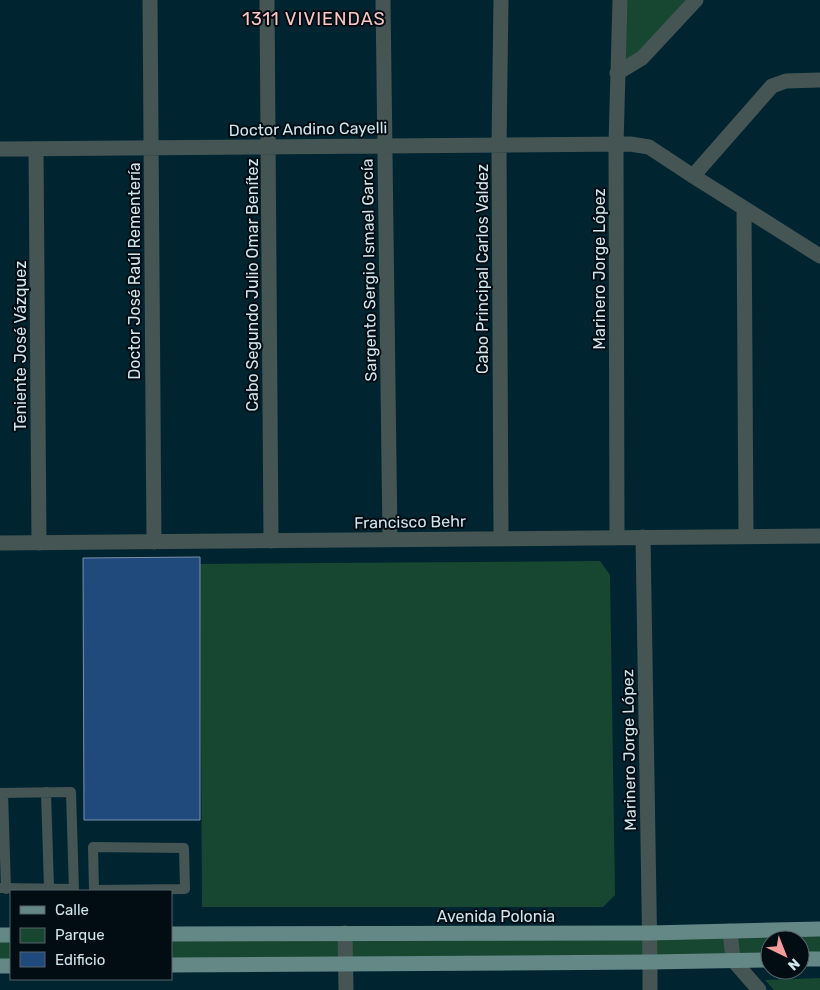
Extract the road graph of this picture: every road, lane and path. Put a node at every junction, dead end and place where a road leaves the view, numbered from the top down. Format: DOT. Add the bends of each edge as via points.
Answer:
graph roads {
  1 [pos="150,0"];
  2 [pos="267,0"];
  3 [pos="383,0"];
  4 [pos="501,0"];
  5 [pos="620,0"];
  6 [pos="696,0"];
  7 [pos="617,72"];
  8 [pos="820,80"];
  9 [pos="616,144"];
  10 [pos="499,145"];
  11 [pos="385,146"];
  12 [pos="268,147"];
  13 [pos="151,148"];
  14 [pos="0,149"];
  15 [pos="36,149"];
  16 [pos="692,176"];
  17 [pos="744,208"];
  18 [pos="820,256"];
  19 [pos="746,536"];
  20 [pos="820,536"];
  21 [pos="617,537"];
  22 [pos="643,537"];
  23 [pos="501,538"];
  24 [pos="390,540"];
  25 [pos="271,541"];
  26 [pos="154,542"];
  27 [pos="0,543"];
  28 [pos="39,543"];
  29 [pos="46,792"];
  30 [pos="1,793"];
  31 [pos="3,888"];
  32 [pos="49,888"];
  33 [pos="74,890"];
  34 [pos="94,890"];
  35 [pos="140,890"];
  36 [pos="820,929"];
  37 [pos="730,930"];
  38 [pos="650,933"];
  39 [pos="172,934"];
  40 [pos="345,934"];
  41 [pos="733,960"];
  42 [pos="760,960"];
  43 [pos="650,962"];
  44 [pos="346,964"];
  45 [pos="172,965"];
  46 [pos="346,990"];
  47 [pos="650,990"];
  48 [pos="760,990"];
  1 -- 13 [label="street, Doctor José Raúl Rementería"];
  2 -- 12 [label="street, Cabo Segundo Julio Omar Benítez"];
  3 -- 11 [label="street, Sargento Sergio Ismael García"];
  4 -- 10 [label="street, Cabo Principal Carlos Valdez"];
  5 -- 7 [label="street, Marinero Jorge López"];
  6 -- 7 [label="street" via="642,58"];
  7 -- 9 [label="street, Marinero Jorge López"];
  8 -- 16 [label="street" via="786,80 772,86"];
  9 -- 10 [label="street, Doctor Andino Cayelli"];
  9 -- 16 [label="street, Doctor Andino Cayelli" via="648,147"];
  9 -- 21 [label="street, Marinero Jorge López"];
  10 -- 11 [label="street, Doctor Andino Cayelli"];
  10 -- 23 [label="street, Cabo Principal Carlos Valdez"];
  11 -- 12 [label="street, Doctor Andino Cayelli"];
  11 -- 24 [label="street, Sargento Sergio Ismael García"];
  12 -- 13 [label="street, Doctor Andino Cayelli"];
  12 -- 25 [label="street, Cabo Segundo Julio Omar Benítez"];
  13 -- 15 [label="street, Doctor Andino Cayelli"];
  13 -- 26 [label="street, Doctor José Raúl Rementería"];
  14 -- 15 [label="street, Doctor Andino Cayelli"];
  15 -- 28 [label="street, Teniente José Vázquez"];
  16 -- 17 [label="street, Doctor Andino Cayelli"];
  17 -- 18 [label="street, Doctor Andino Cayelli"];
  17 -- 19 [label="street"];
  19 -- 20 [label="street, Francisco Behr"];
  19 -- 22 [label="street, Francisco Behr"];
  21 -- 22 [label="street, Francisco Behr"];
  21 -- 23 [label="street, Francisco Behr"];
  22 -- 38 [label="street, Marinero Jorge López"];
  23 -- 24 [label="street, Francisco Behr"];
  24 -- 25 [label="street, Francisco Behr"];
  25 -- 26 [label="street, Francisco Behr"];
  26 -- 28 [label="street, Francisco Behr"];
  27 -- 28 [label="street, Francisco Behr"];
  29 -- 30 [label="lane"];
  29 -- 32 [label="lane"];
  29 -- 33 [label="lane" via="71,792"];
  30 -- 31 [label="lane"];
  31 -- 32 [label="lane"];
  32 -- 33 [label="lane"];
  34 -- 35 [label="lane" via="93,847 184,848 185,889"];
  36 -- 37 [label="main road, Avenida Polonia"];
  37 -- 38 [label="main road, Avenida Polonia"];
  37 -- 41 [label="street"];
  38 -- 40 [label="main road, Avenida Polonia"];
  38 -- 43 [label="street, Marinero Jorge López"];
  39 -- 40 [label="main road, Avenida Polonia"];
  40 -- 44 [label="street"];
  41 -- 42 [label="main road"];
  41 -- 43 [label="main road"];
  41 -- 48 [label="street"];
  43 -- 44 [label="main road"];
  43 -- 47 [label="street, Marinero Jorge López"];
  44 -- 45 [label="main road"];
  44 -- 46 [label="street"];
}
